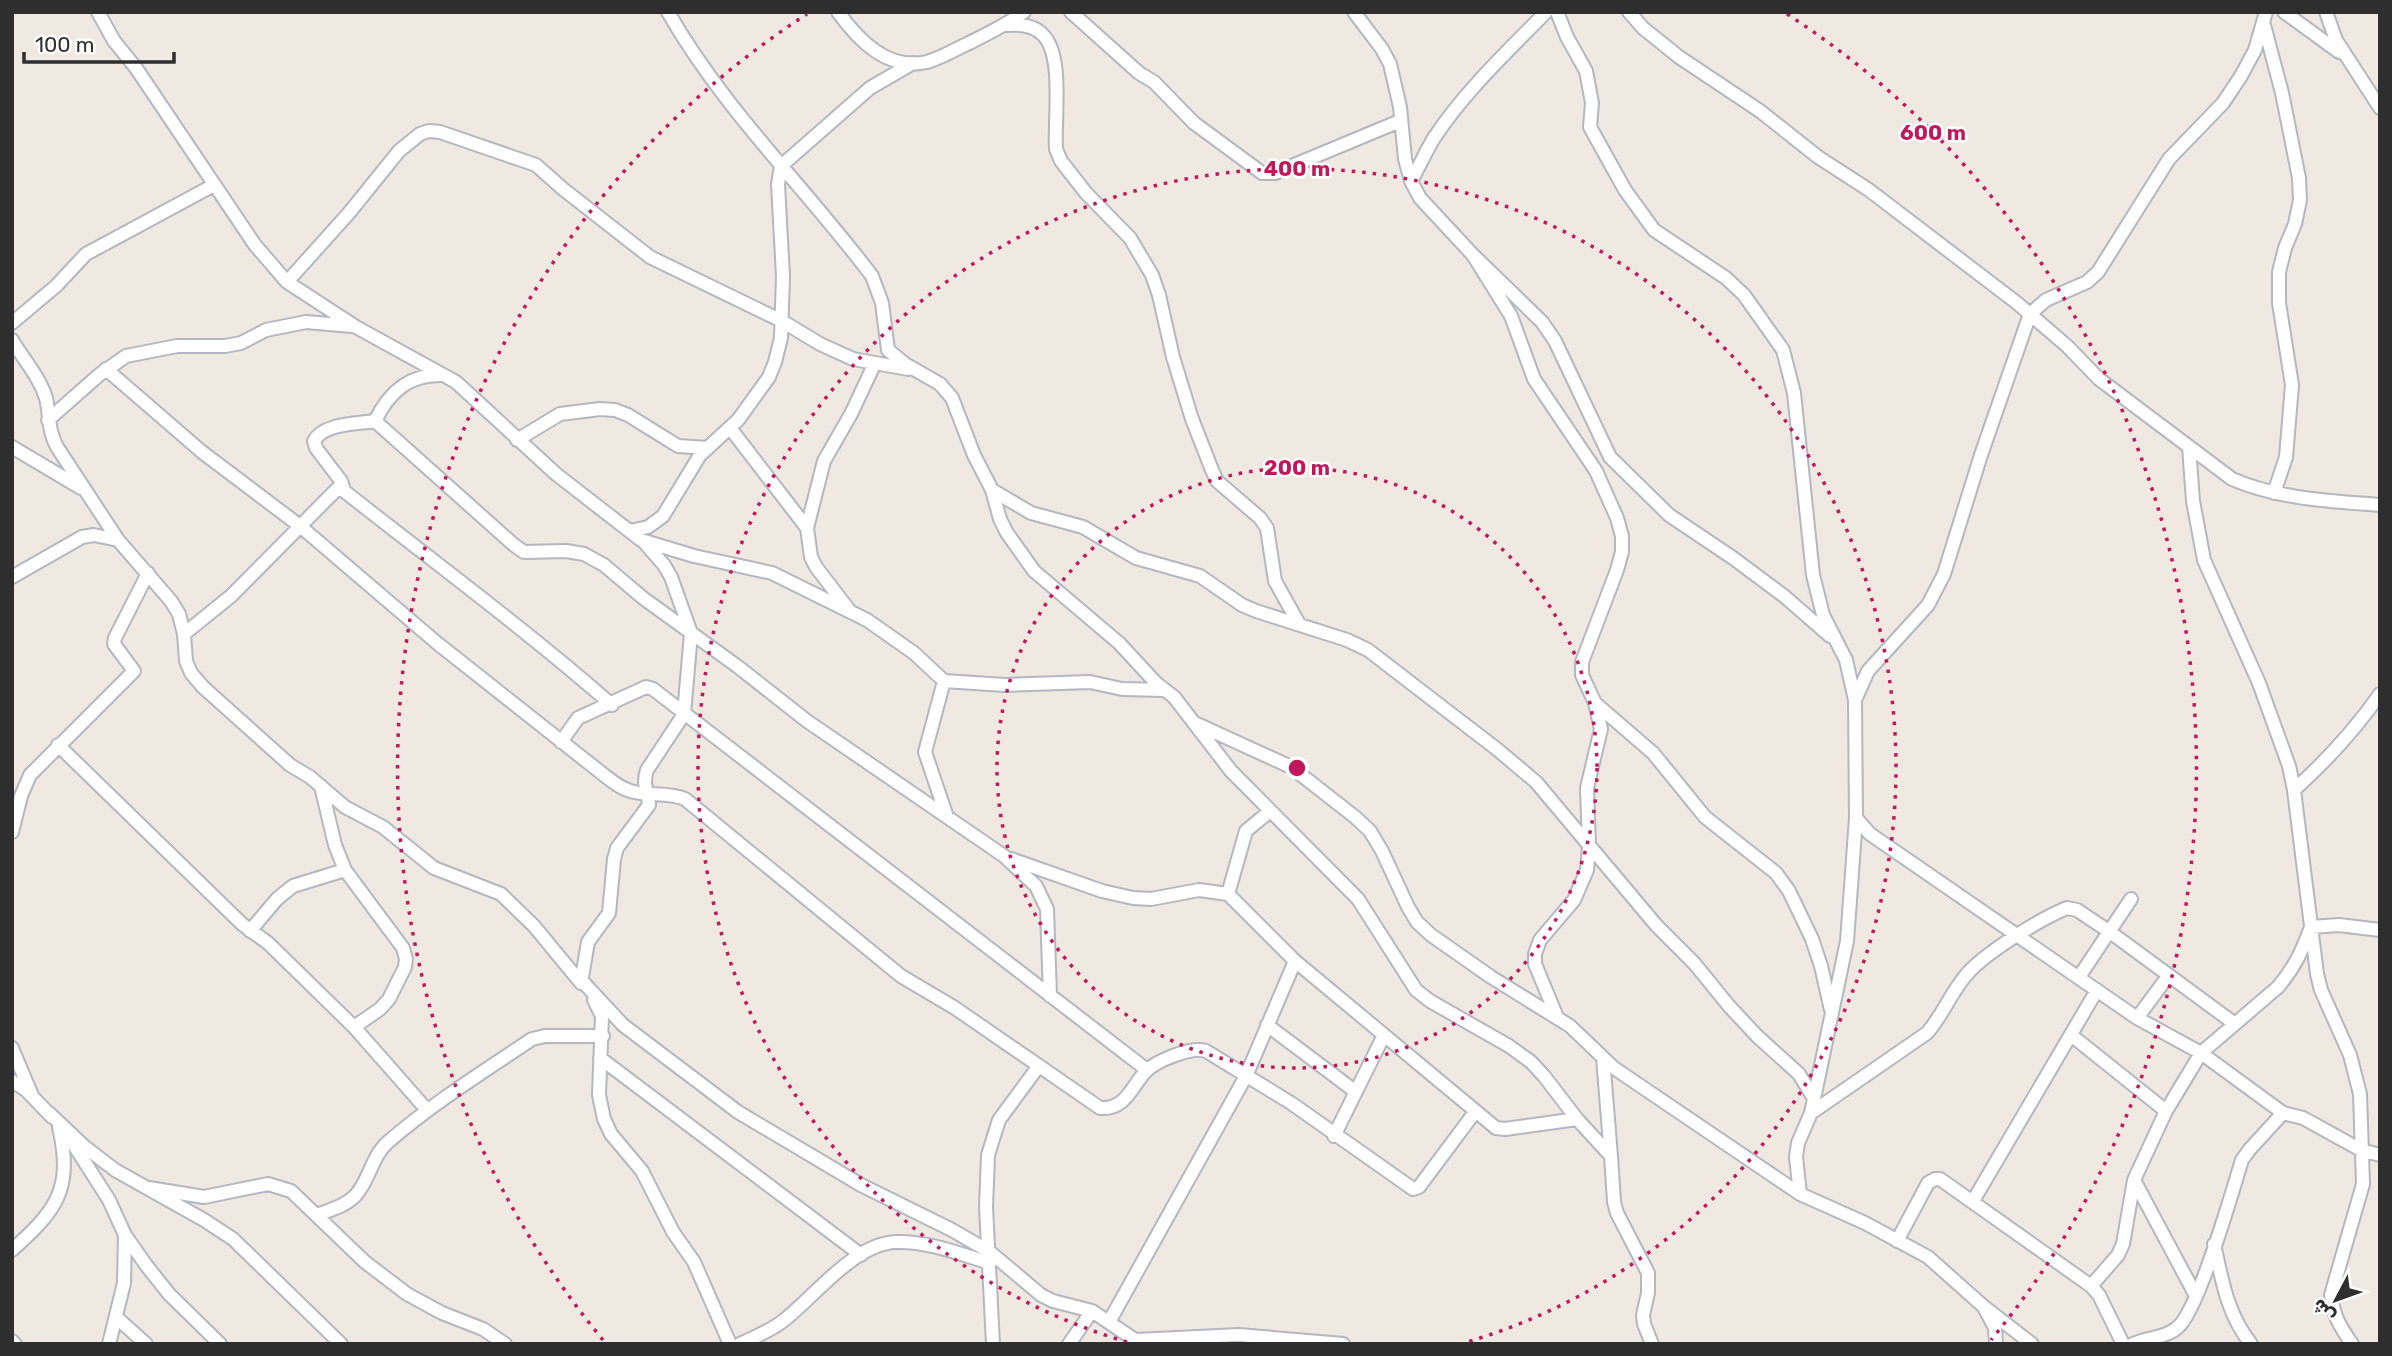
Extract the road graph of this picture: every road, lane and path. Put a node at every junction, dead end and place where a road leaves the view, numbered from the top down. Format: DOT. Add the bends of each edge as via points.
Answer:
graph roads {
  1 [pos="98,12"];
  2 [pos="668,12"];
  3 [pos="838,12"];
  4 [pos="1024,12"];
  5 [pos="1071,12"];
  6 [pos="1354,12"];
  7 [pos="1546,12"];
  8 [pos="1557,12"];
  9 [pos="1629,12"];
  10 [pos="2284,12"];
  11 [pos="2326,12"];
  12 [pos="2265,18"];
  13 [pos="1007,25"];
  14 [pos="2345,56"];
  15 [pos="913,63"];
  16 [pos="2380,108"];
  17 [pos="1401,121"];
  18 [pos="781,166"];
  19 [pos="1411,181"];
  20 [pos="214,185"];
  21 [pos="1473,255"];
  22 [pos="287,282"];
  23 [pos="2030,314"];
  24 [pos="782,321"];
  25 [pos="12,323"];
  26 [pos="356,327"];
  27 [pos="12,340"];
  28 [pos="874,365"];
  29 [pos="106,369"];
  30 [pos="916,370"];
  31 [pos="444,375"];
  32 [pos="48,420"];
  33 [pos="375,421"];
  34 [pos="730,428"];
  35 [pos="517,440"];
  36 [pos="12,447"];
  37 [pos="2189,447"];
  38 [pos="708,448"];
  39 [pos="339,487"];
  40 [pos="992,489"];
  41 [pos="85,490"];
  42 [pos="2274,493"];
  43 [pos="2380,505"];
  44 [pos="300,526"];
  45 [pos="807,528"];
  46 [pos="630,531"];
  47 [pos="118,540"];
  48 [pos="641,540"];
  49 [pos="148,573"];
  50 [pos="12,577"];
  51 [pos="850,611"];
  52 [pos="1299,624"];
  53 [pos="691,633"];
  54 [pos="184,634"];
  55 [pos="1838,643"];
  56 [pos="944,681"];
  57 [pos="1164,690"];
  58 [pos="2380,694"];
  59 [pos="1855,700"];
  60 [pos="1595,703"];
  61 [pos="612,705"];
  62 [pos="684,714"];
  63 [pos="1194,723"];
  64 [pos="561,742"];
  65 [pos="58,746"];
  66 [pos="321,786"];
  67 [pos="2294,790"];
  68 [pos="645,793"];
  69 [pos="1270,811"];
  70 [pos="947,817"];
  71 [pos="1856,818"];
  72 [pos="12,832"];
  73 [pos="1590,846"];
  74 [pos="1004,856"];
  75 [pos="345,870"];
  76 [pos="1228,894"];
  77 [pos="2132,899"];
  78 [pos="2312,927"];
  79 [pos="2380,930"];
  80 [pos="250,931"];
  81 [pos="2110,932"];
  82 [pos="2018,936"];
  83 [pos="1295,961"];
  84 [pos="2169,975"];
  85 [pos="2079,977"];
  86 [pos="582,983"];
  87 [pos="2097,990"];
  88 [pos="1050,996"];
  89 [pos="1832,1014"];
  90 [pos="1557,1017"];
  91 [pos="2137,1018"];
  92 [pos="2235,1024"];
  93 [pos="1267,1025"];
  94 [pos="354,1027"];
  95 [pos="1384,1035"];
  96 [pos="2071,1035"];
  97 [pos="603,1036"];
  98 [pos="12,1048"];
  99 [pos="2201,1053"];
  100 [pos="600,1058"];
  101 [pos="1603,1058"];
  102 [pos="1038,1067"];
  103 [pos="1147,1070"];
  104 [pos="1246,1076"];
  105 [pos="12,1081"];
  106 [pos="1356,1092"];
  107 [pos="1813,1097"];
  108 [pos="34,1099"];
  109 [pos="427,1110"];
  110 [pos="2166,1111"];
  111 [pos="48,1112"];
  112 [pos="1475,1112"];
  113 [pos="1811,1113"];
  114 [pos="2283,1113"];
  115 [pos="1577,1119"];
  116 [pos="59,1127"];
  117 [pos="1335,1136"];
  118 [pos="2361,1150"];
  119 [pos="2380,1154"];
  120 [pos="1611,1156"];
  121 [pos="2134,1180"];
  122 [pos="149,1188"];
  123 [pos="1800,1194"];
  124 [pos="1973,1201"];
  125 [pos="317,1215"];
  126 [pos="125,1235"];
  127 [pos="1897,1241"];
  128 [pos="2214,1243"];
  129 [pos="12,1250"];
  130 [pos="861,1255"];
  131 [pos="990,1258"];
  132 [pos="2091,1286"];
  133 [pos="2196,1296"];
  134 [pos="1983,1306"];
  135 [pos="1092,1311"];
  136 [pos="116,1317"];
  137 [pos="1109,1321"];
  138 [pos="1139,1342"];
  139 [pos="109,1344"];
  140 [pos="146,1344"];
  141 [pos="220,1344"];
  142 [pos="341,1344"];
  143 [pos="505,1344"];
  144 [pos="730,1344"];
  145 [pos="740,1344"];
  146 [pos="993,1344"];
  147 [pos="1069,1344"];
  148 [pos="1343,1344"];
  149 [pos="1651,1344"];
  150 [pos="1996,1344"];
  151 [pos="2032,1344"];
  152 [pos="2123,1344"];
  153 [pos="2133,1344"];
  154 [pos="2251,1344"];
  155 [pos="2352,1344"];
  1 -- 20 [label="street"];
  2 -- 18 [label="street" via="740,118"];
  3 -- 15 [label="street" via="864,44 898,62"];
  4 -- 13 [label="street"];
  5 -- 17 [label="street" via="1194,122 1262,173 1275,173"];
  6 -- 17 [label="street" via="1390,64"];
  7 -- 19 [label="street" via="1454,110"];
  8 -- 55 [label="street" via="1586,71 1592,103 1590,127 1642,216 1654,230 1744,295 1783,350 1794,393 1813,575 1823,615"];
  9 -- 23 [label="street" via="1679,57 1869,190"];
  10 -- 14 [label="street"];
  11 -- 14 [label="street"];
  12 -- 23 [label="street" via="2255,51 2229,94 2169,159 2098,272 2087,282 2046,300"];
  12 -- 42 [label="street" via="2300,200 2278,272 2292,385 2286,457"];
  13 -- 15 [label="street" via="940,57"];
  13 -- 52 [label="street" via="1030,26 1050,45 1055,60 1056,149 1061,162 1130,238 1152,275 1192,419 1212,470 1217,481 1267,528 1275,581"];
  14 -- 16 [label="street"];
  15 -- 18 [label="street" via="870,88"];
  17 -- 19 [label="street"];
  18 -- 24 [label="street"];
  18 -- 30 [label="street" via="872,276 882,303 888,350"];
  19 -- 21 [label="street" via="1428,208"];
  20 -- 22 [label="street"];
  20 -- 25 [label="street" via="86,254"];
  21 -- 55 [label="street" via="1526,305 1555,341 1610,457 1620,468 1670,515 1784,596"];
  21 -- 60 [label="street" via="1511,316 1534,379 1596,471 1622,536 1617,570 1582,662 1582,675"];
  22 -- 24 [label="street" via="399,151 429,131 536,165 650,257"];
  22 -- 26 [label="street"];
  23 -- 37 [label="street" via="2093,374"];
  23 -- 59 [label="street" via="1944,574 1928,605 1868,671"];
  24 -- 28 [label="street" via="838,352"];
  24 -- 34 [label="street" via="769,377"];
  26 -- 29 [label="street" via="306,322 279,326 241,343 177,346 126,356"];
  26 -- 31 [label="street"];
  27 -- 32 [label="street" via="43,390"];
  28 -- 30 [label="street"];
  28 -- 45 [label="street" via="824,461"];
  29 -- 32 [label="street"];
  29 -- 44 [label="street" via="202,452"];
  30 -- 40 [label="street" via="940,384 952,398"];
  31 -- 33 [label="street" via="425,374 408,381"];
  31 -- 35 [label="street"];
  32 -- 41 [label="street" via="51,437"];
  33 -- 39 [label="street" via="334,427 314,441 341,481 343,487"];
  33 -- 53 [label="street" via="524,552 584,554"];
  34 -- 38 [label="street"];
  34 -- 45 [label="street"];
  35 -- 38 [label="street" via="560,414 600,409 628,415 678,446"];
  35 -- 46 [label="street"];
  36 -- 41 [label="street"];
  37 -- 42 [label="street" via="2232,480"];
  37 -- 67 [label="street" via="2204,560 2259,683"];
  38 -- 46 [label="street" via="657,523"];
  39 -- 44 [label="street"];
  39 -- 61 [label="street" via="543,645"];
  40 -- 52 [label="street" via="1031,513 1073,523 1125,553 1200,576 1242,605"];
  40 -- 57 [label="street" via="1007,533 1034,571 1119,643"];
  41 -- 47 [label="street"];
  42 -- 43 [label="street"];
  44 -- 54 [label="street" via="231,596"];
  44 -- 64 [label="street"];
  45 -- 51 [label="street" via="810,556"];
  46 -- 48 [label="street"];
  47 -- 49 [label="street"];
  47 -- 50 [label="street" via="87,535"];
  48 -- 51 [label="street" via="772,573"];
  48 -- 53 [label="street" via="671,578"];
  49 -- 54 [label="street" via="172,601"];
  49 -- 65 [label="street" via="114,644 134,671"];
  51 -- 56 [label="street" via="914,653"];
  52 -- 73 [label="street" via="1368,650 1536,782"];
  53 -- 62 [label="street"];
  53 -- 70 [label="street" via="807,721"];
  54 -- 66 [label="street" via="186,661 203,687 290,765"];
  55 -- 59 [label="street"];
  56 -- 57 [label="street" via="1005,685 1090,682"];
  56 -- 70 [label="street" via="925,752"];
  57 -- 63 [label="street"];
  58 -- 67 [label="street" via="2344,740"];
  59 -- 71 [label="street"];
  60 -- 73 [label="street" via="1601,729 1587,788"];
  60 -- 89 [label="street" via="1653,753 1705,817 1776,873 1812,939"];
  61 -- 62 [label="street" via="646,687"];
  61 -- 64 [label="street" via="578,718"];
  62 -- 68 [label="street" via="647,770"];
  62 -- 88 [label="street"];
  63 -- 69 [label="street"];
  63 -- 90 [label="street" via="1271,756 1313,782 1370,831 1417,922 1491,977"];
  64 -- 68 [label="street" via="624,789"];
  65 -- 72 [label="street" via="30,775"];
  65 -- 80 [label="street"];
  66 -- 75 [label="street"];
  66 -- 86 [label="street" via="434,868 500,894"];
  67 -- 78 [label="street"];
  68 -- 86 [label="street" via="646,813 617,848 610,913 587,942"];
  68 -- 102 [label="street" via="685,799 901,976"];
  69 -- 76 [label="street" via="1246,831"];
  69 -- 115 [label="street" via="1359,899 1416,989 1531,1062"];
  70 -- 74 [label="street"];
  71 -- 82 [label="street" via="1870,834"];
  71 -- 89 [label="street" via="1847,941"];
  73 -- 90 [label="street" via="1582,885 1540,940 1535,954"];
  73 -- 107 [label="street" via="1745,1024 1800,1073"];
  74 -- 76 [label="street" via="1133,898 1199,890"];
  74 -- 88 [label="street" via="1036,886 1047,909"];
  75 -- 80 [label="street" via="285,891"];
  75 -- 94 [label="street" via="407,959 388,999"];
  76 -- 83 [label="street"];
  77 -- 81 [label="street"];
  78 -- 79 [label="street"];
  78 -- 92 [label="street" via="2296,965"];
  78 -- 118 [label="street" via="2321,990 2357,1075"];
  80 -- 94 [label="street"];
  81 -- 82 [label="street" via="2067,908"];
  81 -- 84 [label="street"];
  81 -- 85 [label="street"];
  82 -- 85 [label="street"];
  82 -- 113 [label="street" via="1967,974 1927,1033"];
  83 -- 93 [label="street"];
  83 -- 95 [label="street"];
  84 -- 91 [label="street"];
  84 -- 92 [label="street"];
  85 -- 87 [label="street"];
  86 -- 97 [label="street" via="602,1016"];
  86 -- 131 [label="street" via="623,1025 738,1112 861,1185 938,1221"];
  87 -- 91 [label="street"];
  87 -- 96 [label="street"];
  88 -- 103 [label="street"];
  89 -- 107 [label="street"];
  90 -- 101 [label="street"];
  91 -- 99 [label="street"];
  92 -- 99 [label="street"];
  93 -- 104 [label="street"];
  93 -- 106 [label="street"];
  94 -- 109 [label="street"];
  95 -- 106 [label="street"];
  95 -- 112 [label="street"];
  96 -- 110 [label="street"];
  96 -- 124 [label="street"];
  97 -- 100 [label="street"];
  97 -- 109 [label="street" via="538,1037"];
  98 -- 108 [label="street"];
  99 -- 110 [label="street"];
  99 -- 114 [label="street"];
  100 -- 130 [label="street"];
  100 -- 144 [label="street" via="604,1119 642,1171 694,1262"];
  101 -- 120 [label="street"];
  101 -- 123 [label="street"];
  102 -- 103 [label="street" via="1108,1109 1126,1098"];
  102 -- 131 [label="street" via="999,1120 988,1155"];
  103 -- 104 [label="street" via="1198,1048"];
  104 -- 117 [label="street"];
  104 -- 137 [label="street"];
  105 -- 108 [label="street"];
  106 -- 117 [label="street"];
  107 -- 113 [label="street"];
  108 -- 111 [label="street"];
  109 -- 125 [label="street" via="375,1157 354,1197"];
  110 -- 121 [label="street"];
  111 -- 116 [label="street"];
  111 -- 122 [label="street" via="100,1160"];
  112 -- 115 [label="street" via="1496,1128 1505,1129"];
  112 -- 117 [label="street" via="1413,1189"];
  113 -- 123 [label="street" via="1796,1157"];
  114 -- 118 [label="street" via="2303,1118"];
  114 -- 128 [label="street" via="2242,1160"];
  115 -- 120 [label="street"];
  116 -- 126 [label="street" via="93,1173"];
  116 -- 129 [label="street" via="63,1174 54,1209"];
  118 -- 119 [label="street"];
  118 -- 155 [label="street" via="2363,1184 2331,1295 2337,1322"];
  120 -- 149 [label="street" via="1617,1213 1648,1273 1643,1315"];
  121 -- 132 [label="street" via="2123,1244"];
  121 -- 133 [label="street"];
  122 -- 125 [label="street" via="204,1197 268,1184 298,1196"];
  122 -- 142 [label="street" via="233,1239"];
  123 -- 127 [label="street"];
  124 -- 127 [label="street" via="1935,1179 1928,1183"];
  124 -- 132 [label="street"];
  125 -- 143 [label="street" via="365,1262 407,1294"];
  126 -- 136 [label="street" via="125,1268"];
  126 -- 141 [label="street" via="169,1294"];
  127 -- 134 [label="street" via="1943,1268"];
  128 -- 133 [label="street"];
  128 -- 154 [label="street" via="2226,1300"];
  130 -- 131 [label="street" via="876,1245 919,1242"];
  130 -- 145 [label="street" via="783,1322"];
  131 -- 135 [label="street" via="1041,1295"];
  131 -- 146 [label="street"];
  132 -- 152 [label="street"];
  133 -- 153 [label="street" via="2178,1328"];
  134 -- 150 [label="street"];
  134 -- 151 [label="street"];
  135 -- 137 [label="street"];
  135 -- 147 [label="street"];
  136 -- 139 [label="street"];
  136 -- 140 [label="street"];
  137 -- 138 [label="street"];
  138 -- 148 [label="street" via="1239,1335"];
}
